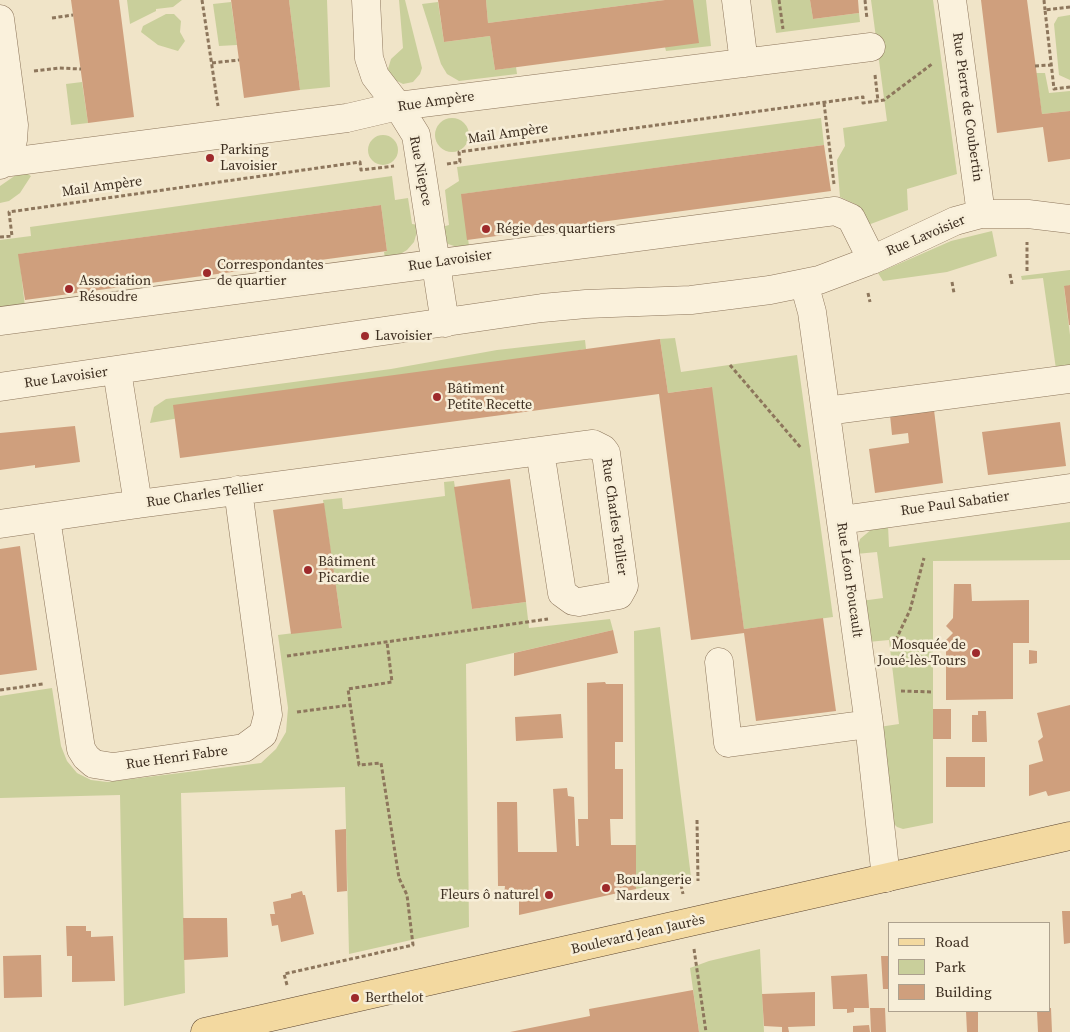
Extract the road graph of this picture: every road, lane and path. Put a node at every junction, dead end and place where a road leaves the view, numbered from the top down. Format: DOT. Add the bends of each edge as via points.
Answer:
graph roads {
  1 [pos="202,0"];
  2 [pos="366,0"];
  3 [pos="736,0"];
  4 [pos="952,0"];
  5 [pos="1044,0"];
  6 [pos="1070,7"];
  7 [pos="1045,10"];
  8 [pos="74,15"];
  9 [pos="52,18"];
  10 [pos="1,32"];
  11 [pos="871,47"];
  12 [pos="239,60"];
  13 [pos="935,62"];
  14 [pos="212,63"];
  15 [pos="744,63"];
  16 [pos="1051,65"];
  17 [pos="1035,66"];
  18 [pos="81,69"];
  19 [pos="8,75"];
  20 [pos="1070,87"];
  21 [pos="824,103"];
  22 [pos="398,106"];
  23 [pos="222,134"];
  24 [pos="1,164"];
  25 [pos="422,168"];
  26 [pos="835,211"];
  27 [pos="982,214"];
  28 [pos="1070,219"];
  29 [pos="0,237"];
  30 [pos="872,260"];
  31 [pos="436,262"];
  32 [pos="1010,274"];
  33 [pos="952,282"];
  34 [pos="804,283"];
  35 [pos="1012,284"];
  36 [pos="954,292"];
  37 [pos="868,293"];
  38 [pos="870,302"];
  39 [pos="0,321"];
  40 [pos="445,323"];
  41 [pos="730,365"];
  42 [pos="117,371"];
  43 [pos="1070,379"];
  44 [pos="0,387"];
  45 [pos="826,411"];
  46 [pos="540,451"];
  47 [pos="834,472"];
  48 [pos="1070,488"];
  49 [pos="238,490"];
  50 [pos="138,504"];
  51 [pos="46,518"];
  52 [pos="841,520"];
  53 [pos="0,524"];
  54 [pos="924,558"];
  55 [pos="567,598"];
  56 [pos="387,642"];
  57 [pos="893,646"];
  58 [pos="262,659"];
  59 [pos="718,662"];
  60 [pos="71,681"];
  61 [pos="0,690"];
  62 [pos="901,691"];
  63 [pos="933,692"];
  64 [pos="350,705"];
  65 [pos="268,715"];
  66 [pos="868,724"];
  67 [pos="697,820"];
  68 [pos="1070,836"];
  69 [pos="886,878"];
  70 [pos="698,881"];
  71 [pos="682,885"];
  72 [pos="687,924"];
  73 [pos="293,1012"];
  74 [pos="206,1032"];
  75 [pos="706,1032"];
  1 -- 14 [label="path"];
  2 -- 22 [label="street, Rue Niepce" via="368,58 375,76"];
  3 -- 15 [label="street"];
  4 -- 27 [label="street, Rue Pierre de Coubertin"];
  5 -- 7 [label="path"];
  6 -- 7 [label="path"];
  7 -- 16 [label="path"];
  8 -- 9 [label="path"];
  10 -- 19 [label="street"];
  11 -- 15 [label="street, Rue Ampère"];
  12 -- 14 [label="path"];
  13 -- 21 [label="path, Mail Ampère" via="884,100 864,103 863,97"];
  14 -- 23 [label="path"];
  15 -- 22 [label="street, Rue Ampère"];
  16 -- 17 [label="path"];
  16 -- 20 [label="path" via="1054,89"];
  18 -- 19 [label="path" via="59,68"];
  19 -- 24 [label="street" via="13,140"];
  21 -- 25 [label="path, Mail Ampère" via="458,152 460,162"];
  21 -- 26 [label="path"];
  22 -- 23 [label="street, Rue Ampère" via="347,118"];
  22 -- 25 [label="street, Rue Niepce" via="416,135"];
  23 -- 24 [label="street, Rue Ampère"];
  25 -- 29 [label="path, Mail Ampère" via="402,172 401,165 362,170 360,162 9,212 12,236"];
  25 -- 31 [label="street, Rue Niepce"];
  26 -- 30 [label="street, Rue Lavoisier" via="851,218"];
  26 -- 31 [label="street, Rue Lavoisier"];
  27 -- 28 [label="street, Rue Lavoisier" via="1028,214"];
  27 -- 30 [label="street, Rue Lavoisier" via="955,221"];
  30 -- 34 [label="street, Rue Lavoisier"];
  31 -- 39 [label="street, Rue Lavoisier"];
  31 -- 40 [label="street, Rue Niepce"];
  32 -- 35 [label="path"];
  33 -- 36 [label="path"];
  34 -- 40 [label="street, Rue Lavoisier" via="735,296 568,305"];
  34 -- 45 [label="street, Rue Léon Foucault" via="812,312"];
  37 -- 38 [label="path"];
  40 -- 42 [label="street, Rue Lavoisier"];
  41 -- 47 [label="path" via="814,463 816,474"];
  42 -- 44 [label="street, Rue Lavoisier"];
  42 -- 50 [label="street, Rue Charles Tellier"];
  43 -- 45 [label="street"];
  45 -- 47 [label="street, Rue Léon Foucault"];
  46 -- 49 [label="street, Rue Charles Tellier"];
  46 -- 55 [label="street" via="560,586"];
  46 -- 55 [label="street, Rue Charles Tellier" via="593,444 599,445 606,453 624,586 614,597 579,602"];
  47 -- 52 [label="street, Rue Léon Foucault"];
  48 -- 52 [label="street, Rue Paul Sabatier"];
  49 -- 50 [label="street, Rue Charles Tellier"];
  49 -- 58 [label="street, Rue Henri Fabre"];
  50 -- 51 [label="street, Rue Charles Tellier"];
  51 -- 53 [label="street, Rue Charles Tellier"];
  51 -- 60 [label="street, Rue Henri Fabre"];
  52 -- 66 [label="street, Rue Léon Foucault"];
  54 -- 57 [label="path" via="910,610"];
  55 -- 56 [label="path" via="547,620"];
  56 -- 58 [label="path"];
  56 -- 64 [label="path" via="392,682 348,689"];
  58 -- 65 [label="street, Rue Henri Fabre"];
  59 -- 66 [label="street" via="728,743"];
  60 -- 61 [label="path"];
  60 -- 65 [label="street, Rue Henri Fabre" via="81,749 94,764 103,766 244,748 263,734"];
  62 -- 63 [label="path"];
  64 -- 65 [label="path"];
  64 -- 73 [label="path" via="359,765 382,763 399,878 407,895 413,945 284,974"];
  66 -- 69 [label="street, Rue Léon Foucault"];
  67 -- 70 [label="path"];
  68 -- 69 [label="main road, Boulevard Jean Jaurès"];
  69 -- 72 [label="main road, Boulevard Jean Jaurès"];
  71 -- 72 [label="path"];
  72 -- 73 [label="main road, Boulevard Jean Jaurès"];
  72 -- 75 [label="path" via="696,959"];
  73 -- 74 [label="main road, Boulevard Jean Jaurès"];
}
